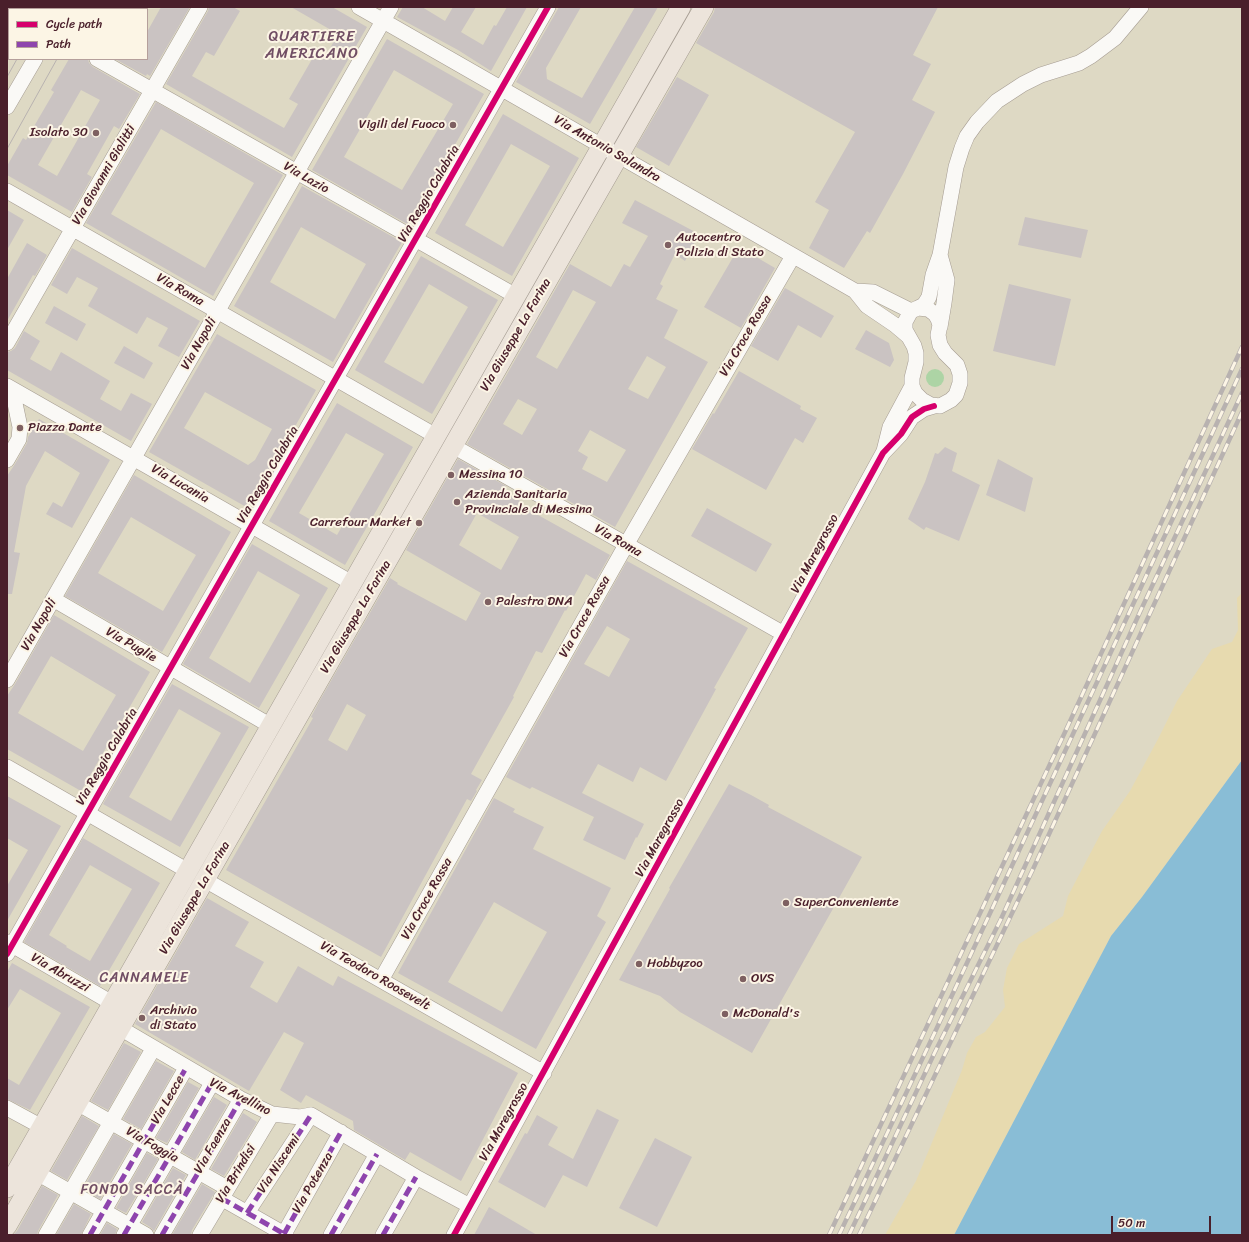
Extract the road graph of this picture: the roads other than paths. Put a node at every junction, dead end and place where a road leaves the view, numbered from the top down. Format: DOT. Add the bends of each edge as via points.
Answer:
graph roads {
  1 [pos="200,7"];
  2 [pos="359,7"];
  3 [pos="391,7"];
  4 [pos="548,7"];
  5 [pos="681,7"];
  6 [pos="704,7"];
  7 [pos="1141,7"];
  8 [pos="383,21"];
  9 [pos="34,60"];
  10 [pos="99,60"];
  11 [pos="502,89"];
  12 [pos="152,90"];
  13 [pos="7,107"];
  14 [pos="602,146"];
  15 [pos="619,156"];
  16 [pos="297,172"];
  17 [pos="7,191"];
  18 [pos="73,229"];
  19 [pos="415,240"];
  20 [pos="940,255"];
  21 [pos="793,256"];
  22 [pos="855,291"];
  23 [pos="516,296"];
  24 [pos="915,310"];
  25 [pos="217,311"];
  26 [pos="939,328"];
  27 [pos="908,336"];
  28 [pos="7,343"];
  29 [pos="336,379"];
  30 [pos="912,386"];
  31 [pos="10,387"];
  32 [pos="934,406"];
  33 [pos="436,436"];
  34 [pos="453,446"];
  35 [pos="884,451"];
  36 [pos="134,458"];
  37 [pos="7,460"];
  38 [pos="252,526"];
  39 [pos="626,545"];
  40 [pos="352,582"];
  41 [pos="53,599"];
  42 [pos="784,634"];
  43 [pos="171,668"];
  44 [pos="7,680"];
  45 [pos="271,726"];
  46 [pos="7,768"];
  47 [pos="88,813"];
  48 [pos="188,871"];
  49 [pos="205,880"];
  50 [pos="9,947"];
  51 [pos="381,980"];
  52 [pos="112,1003"];
  53 [pos="120,1028"];
  54 [pos="153,1049"];
  55 [pos="186,1068"];
  56 [pos="544,1072"];
  57 [pos="212,1083"];
  58 [pos="241,1099"];
  59 [pos="78,1103"];
  60 [pos="7,1108"];
  61 [pos="272,1114"];
  62 [pos="311,1114"];
  63 [pos="111,1122"];
  64 [pos="42,1127"];
  65 [pos="342,1132"];
  66 [pos="144,1141"];
  67 [pos="377,1154"];
  68 [pos="170,1156"];
  69 [pos="198,1172"];
  70 [pos="38,1173"];
  71 [pos="416,1177"];
  72 [pos="7,1188"];
  73 [pos="71,1192"];
  74 [pos="224,1193"];
  75 [pos="470,1206"];
  76 [pos="104,1211"];
  77 [pos="247,1213"];
  78 [pos="7,1226"];
  79 [pos="127,1230"];
  80 [pos="285,1234"];
  81 [pos="46,1235"];
  82 [pos="90,1235"];
  83 [pos="146,1235"];
  84 [pos="162,1235"];
  85 [pos="200,1235"];
  86 [pos="331,1235"];
  87 [pos="383,1235"];
  88 [pos="454,1235"];
  1 -- 12 [label="street, Via Giovanni Giolitti"];
  2 -- 8 [label="street, Via Antonio Salandra"];
  3 -- 8 [label="street, Via Napoli"];
  4 -- 11 [label="street, Via Reggio Calabria"];
  5 -- 14 [label="main road, Via Giuseppe La Farina"];
  6 -- 15 [label="main road, Via Giuseppe La Farina"];
  7 -- 20 [label="street" via="1115,38 1091,56 1023,84 997,101 977,122 965,142 956,167"];
  8 -- 11 [label="street, Via Antonio Salandra"];
  8 -- 16 [label="street, Via Napoli"];
  9 -- 13 [label="street"];
  10 -- 12 [label="street, Via Lazio"];
  11 -- 14 [label="street, Via Antonio Salandra"];
  11 -- 19 [label="street, Via Reggio Calabria"];
  12 -- 16 [label="street, Via Lazio"];
  12 -- 18 [label="street, Via Giovanni Giolitti"];
  14 -- 15 [label="street, Via Antonio Salandra"];
  14 -- 23 [label="main road, Via Giuseppe La Farina"];
  15 -- 21 [label="street, Via Antonio Salandra"];
  15 -- 34 [label="main road, Via Giuseppe La Farina"];
  16 -- 19 [label="street, Via Lazio"];
  16 -- 25 [label="street, Via Napoli"];
  17 -- 18 [label="street, Via Roma"];
  18 -- 25 [label="street, Via Roma"];
  18 -- 28 [label="street, Via Giovanni Giolitti"];
  19 -- 23 [label="street, Via Lazio"];
  19 -- 29 [label="street, Via Reggio Calabria"];
  20 -- 24 [label="street" via="929,297 924,305"];
  20 -- 26 [label="street" via="947,280"];
  21 -- 22 [label="street, Via Antonio Salandra"];
  21 -- 39 [label="street, Via Croce Rossa"];
  22 -- 24 [label="street" via="873,292"];
  22 -- 27 [label="street" via="867,306 895,324"];
  23 -- 33 [label="main road, Via Giuseppe La Farina"];
  24 -- 26 [label="street" via="928,309 935,314"];
  24 -- 27 [label="street" via="905,322"];
  25 -- 29 [label="street, Via Roma"];
  25 -- 36 [label="street, Via Napoli"];
  26 -- 32 [label="street" via="940,345 957,366 960,380 958,391 953,398 945,404"];
  27 -- 30 [label="street" via="916,353"];
  29 -- 33 [label="street, Via Roma"];
  29 -- 38 [label="street, Via Reggio Calabria"];
  30 -- 32 [label="street" via="920,398"];
  30 -- 35 [label="street" via="890,427"];
  31 -- 36 [label="street, Via Lucania"];
  31 -- 37 [label="street" via="20,427 19,439"];
  32 -- 35 [label="street" via="912,417 901,434"];
  33 -- 40 [label="main road, Via Giuseppe La Farina"];
  34 -- 39 [label="street, Via Roma"];
  34 -- 49 [label="main road, Via Giuseppe La Farina"];
  35 -- 42 [label="street, Via Maregrosso"];
  36 -- 38 [label="street, Via Lucania"];
  36 -- 41 [label="street, Via Napoli"];
  38 -- 40 [label="street, Via Lucania"];
  38 -- 43 [label="street, Via Reggio Calabria"];
  39 -- 42 [label="street, Via Roma"];
  39 -- 51 [label="street, Via Croce Rossa"];
  40 -- 45 [label="main road, Via Giuseppe La Farina"];
  41 -- 43 [label="street, Via Puglie"];
  41 -- 44 [label="street, Via Napoli"];
  42 -- 56 [label="street, Via Maregrosso"];
  43 -- 45 [label="street, Via Puglie"];
  43 -- 47 [label="street, Via Reggio Calabria"];
  45 -- 48 [label="main road, Via Giuseppe La Farina"];
  46 -- 47 [label="street"];
  47 -- 48 [label="street"];
  47 -- 50 [label="street, Via Reggio Calabria"];
  48 -- 52 [label="main road, Via Giuseppe La Farina"];
  49 -- 51 [label="street, Via Teodoro Roosevelt"];
  49 -- 53 [label="main road, Via Giuseppe La Farina"];
  50 -- 52 [label="street, Via Abruzzi"];
  51 -- 56 [label="street, Via Teodoro Roosevelt"];
  52 -- 64 [label="main road, Via Giuseppe La Farina"];
  53 -- 54 [label="street, Via Avellino"];
  53 -- 59 [label="main road, Via Giuseppe La Farina"];
  54 -- 55 [label="street, Via Avellino"];
  54 -- 63 [label="street"];
  55 -- 57 [label="street, Via Avellino"];
  55 -- 66 [label="street, Via Lecce"];
  56 -- 75 [label="street, Via Maregrosso"];
  57 -- 58 [label="street, Via Avellino"];
  57 -- 68 [label="street"];
  58 -- 61 [label="street, Via Avellino"];
  58 -- 69 [label="street, Via Faenza"];
  59 -- 63 [label="street, Via Foggia"];
  59 -- 70 [label="main road, Via Giuseppe La Farina"];
  60 -- 64 [label="street"];
  61 -- 62 [label="street, Via Avellino" via="300,1117"];
  61 -- 74 [label="street, Via Brindisi"];
  62 -- 65 [label="street"];
  62 -- 77 [label="street, Via Niscemi"];
  63 -- 66 [label="street, Via Foggia"];
  63 -- 73 [label="street"];
  64 -- 72 [label="main road, Via Giuseppe La Farina"];
  65 -- 67 [label="street"];
  65 -- 80 [label="street, Via Potenza"];
  66 -- 68 [label="street, Via Foggia"];
  66 -- 76 [label="street, Via Lecce"];
  67 -- 71 [label="street"];
  67 -- 86 [label="street"];
  68 -- 69 [label="street, Via Foggia"];
  68 -- 79 [label="street"];
  69 -- 74 [label="street, Via Foggia"];
  69 -- 84 [label="street, Via Faenza"];
  70 -- 73 [label="street"];
  70 -- 78 [label="main road, Via Giuseppe La Farina"];
  71 -- 75 [label="street"];
  71 -- 87 [label="street"];
  73 -- 76 [label="street"];
  73 -- 81 [label="street"];
  74 -- 77 [label="street, Via Foggia"];
  74 -- 85 [label="street, Via Brindisi"];
  75 -- 88 [label="street, Via Maregrosso"];
  76 -- 79 [label="street"];
  76 -- 82 [label="street, Via Lecce"];
  77 -- 80 [label="street, Via Foggia"];
  79 -- 83 [label="street"];
}
